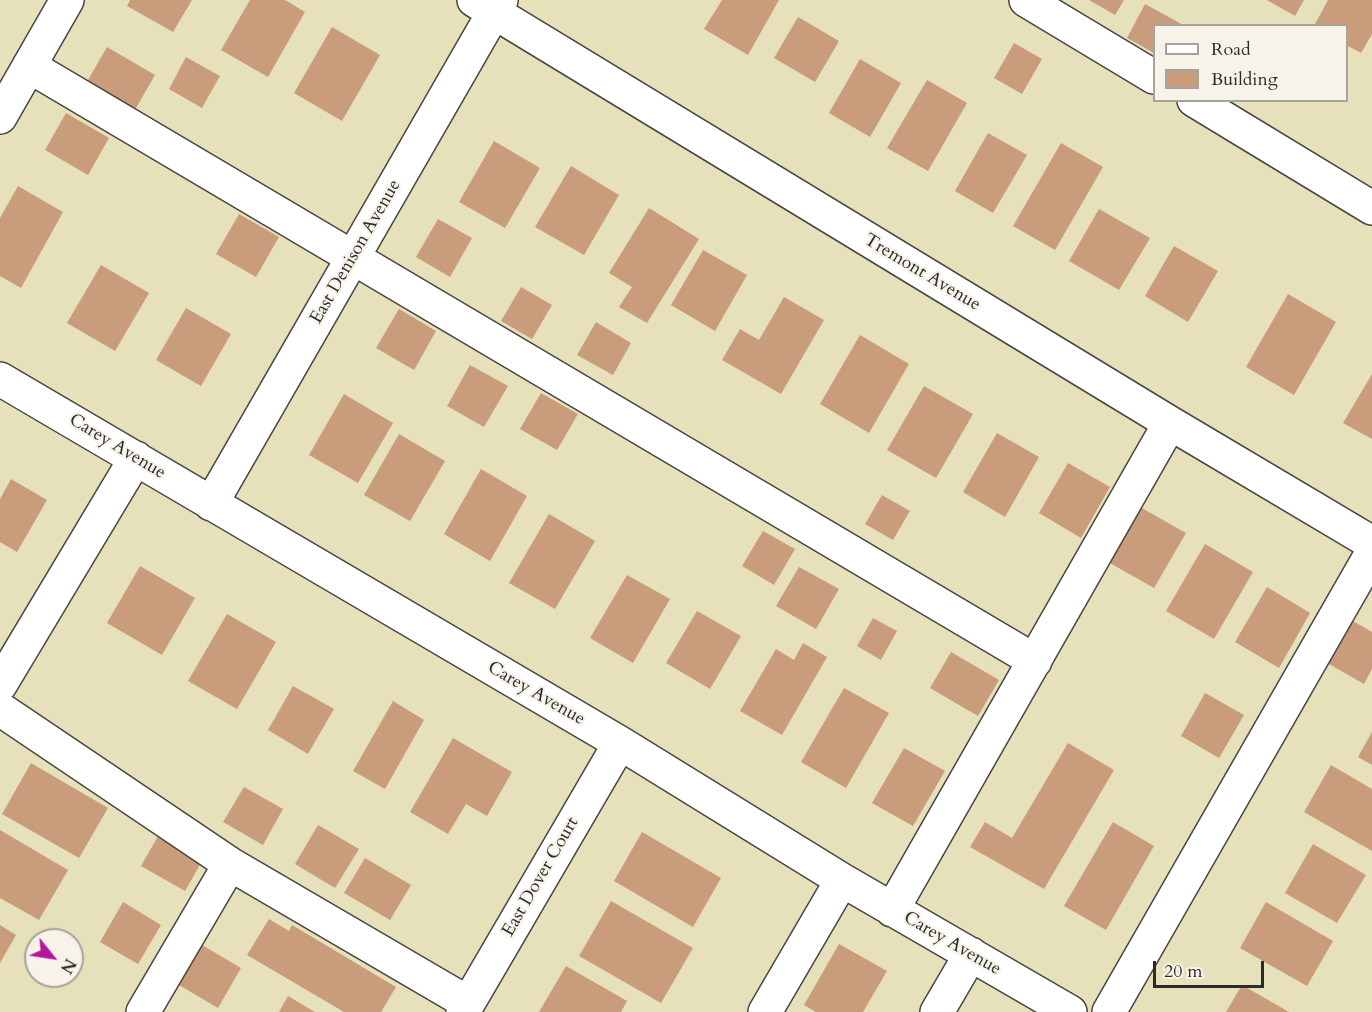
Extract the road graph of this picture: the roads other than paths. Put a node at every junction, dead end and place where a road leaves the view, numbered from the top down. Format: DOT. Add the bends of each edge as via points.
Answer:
graph roads {
  1 [pos="67,0"];
  2 [pos="1026,0"];
  3 [pos="489,4"];
  4 [pos="29,66"];
  5 [pos="1153,76"];
  6 [pos="1197,102"];
  7 [pos="0,117"];
  8 [pos="1372,208"];
  9 [pos="352,257"];
  10 [pos="0,379"];
  11 [pos="1170,423"];
  12 [pos="136,458"];
  13 [pos="211,504"];
  14 [pos="1372,543"];
  15 [pos="1372,553"];
  16 [pos="1035,661"];
  17 [pos="0,685"];
  18 [pos="0,709"];
  19 [pos="620,743"];
  20 [pos="230,864"];
  21 [pos="842,880"];
  22 [pos="892,910"];
  23 [pos="971,954"];
  24 [pos="466,1007"];
  25 [pos="143,1012"];
  26 [pos="765,1012"];
  27 [pos="937,1012"];
  28 [pos="1070,1012"];
  29 [pos="1109,1012"];
  1 -- 4 [label="street"];
  2 -- 5 [label="street"];
  3 -- 9 [label="street, East Denison Avenue"];
  3 -- 11 [label="street, Tremont Avenue"];
  4 -- 7 [label="street"];
  4 -- 9 [label="street"];
  6 -- 8 [label="street"];
  9 -- 13 [label="street, East Denison Avenue"];
  9 -- 16 [label="street"];
  10 -- 12 [label="street, Carey Avenue"];
  11 -- 14 [label="street, Tremont Avenue"];
  11 -- 16 [label="street"];
  12 -- 13 [label="street, Carey Avenue"];
  12 -- 17 [label="street"];
  13 -- 19 [label="street, Carey Avenue"];
  15 -- 29 [label="street"];
  16 -- 22 [label="street"];
  18 -- 20 [label="street"];
  19 -- 21 [label="street, Carey Avenue"];
  19 -- 24 [label="street, East Dover Court"];
  20 -- 24 [label="street"];
  20 -- 25 [label="street"];
  21 -- 22 [label="street, Carey Avenue"];
  21 -- 26 [label="street"];
  22 -- 23 [label="street, Carey Avenue"];
  23 -- 27 [label="street"];
  23 -- 28 [label="street, Carey Avenue"];
}
